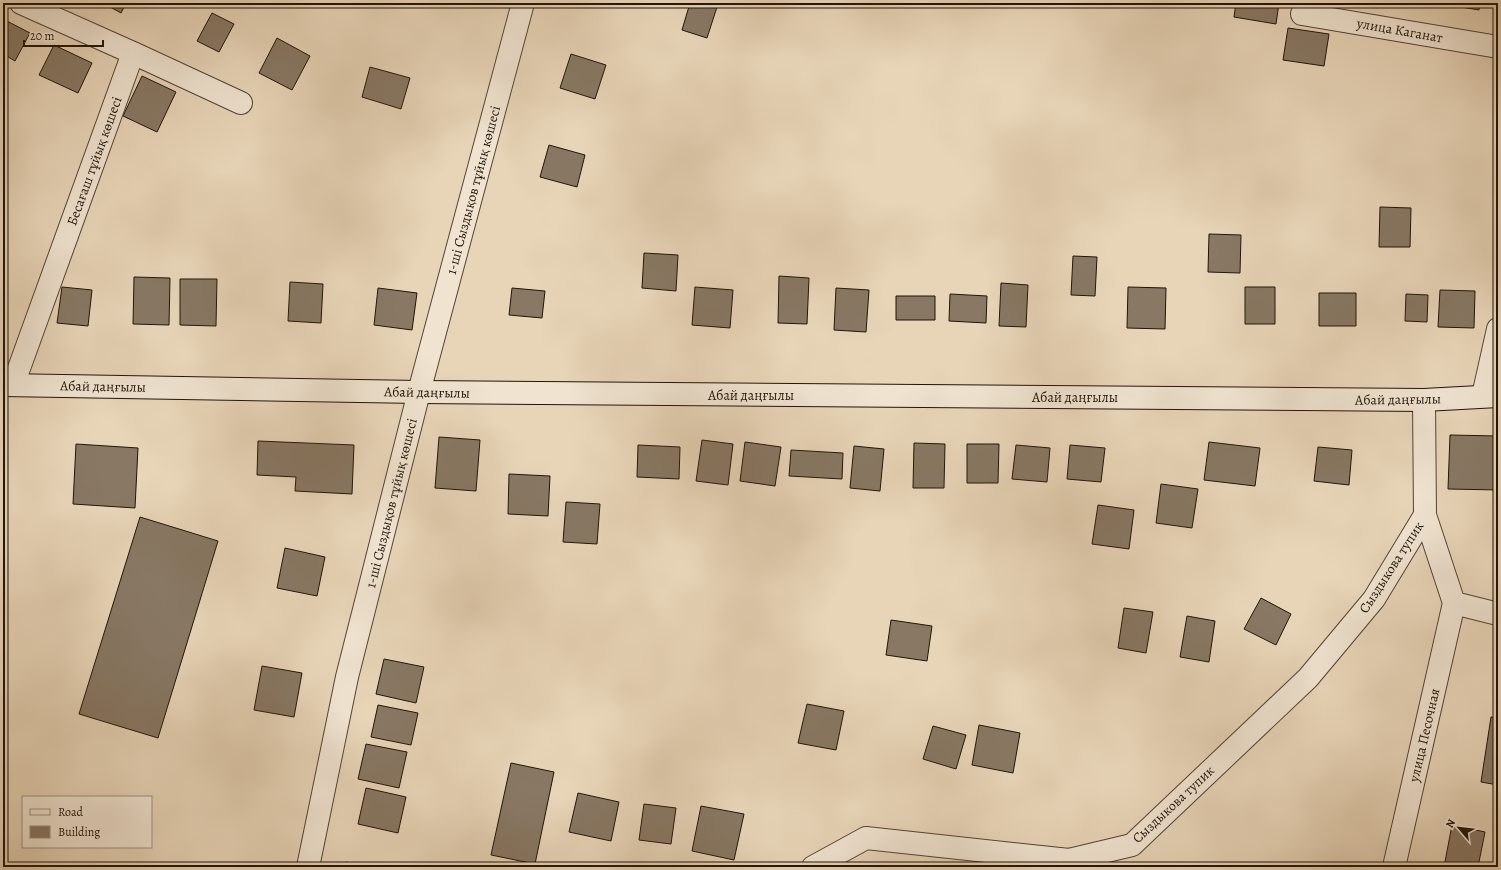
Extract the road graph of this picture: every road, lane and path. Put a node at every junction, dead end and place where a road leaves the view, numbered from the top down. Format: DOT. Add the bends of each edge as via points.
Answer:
graph roads {
  1 [pos="21,3"];
  2 [pos="523,3"];
  3 [pos="1302,14"];
  4 [pos="1498,46"];
  5 [pos="133,53"];
  6 [pos="241,103"];
  7 [pos="1498,329"];
  8 [pos="8,385"];
  9 [pos="419,392"];
  10 [pos="1490,396"];
  11 [pos="1424,400"];
  12 [pos="1425,515"];
  13 [pos="1454,603"];
  14 [pos="1498,614"];
  15 [pos="308,867"];
  16 [pos="813,867"];
  17 [pos="1394,867"];
  1 -- 5 [label="street"];
  2 -- 9 [label="street, 1-ші Сыздықов тұйық көшесі"];
  3 -- 4 [label="street, улица Каганат"];
  5 -- 6 [label="street"];
  5 -- 8 [label="street, Бесағаш тұйық көшесі"];
  7 -- 10 [label="street"];
  8 -- 9 [label="street, Абай даңғылы"];
  9 -- 11 [label="street, Абай даңғылы"];
  9 -- 15 [label="street, 1-ші Сыздықов тұйық көшесі" via="347,677"];
  10 -- 11 [label="street, Абай даңғылы"];
  11 -- 12 [label="street"];
  12 -- 13 [label="street"];
  12 -- 16 [label="street, Сыздыкова тупик" via="1374,599 1308,678 1132,844 1069,860 866,838"];
  13 -- 14 [label="street"];
  13 -- 17 [label="street, улица Песочная"];
}
